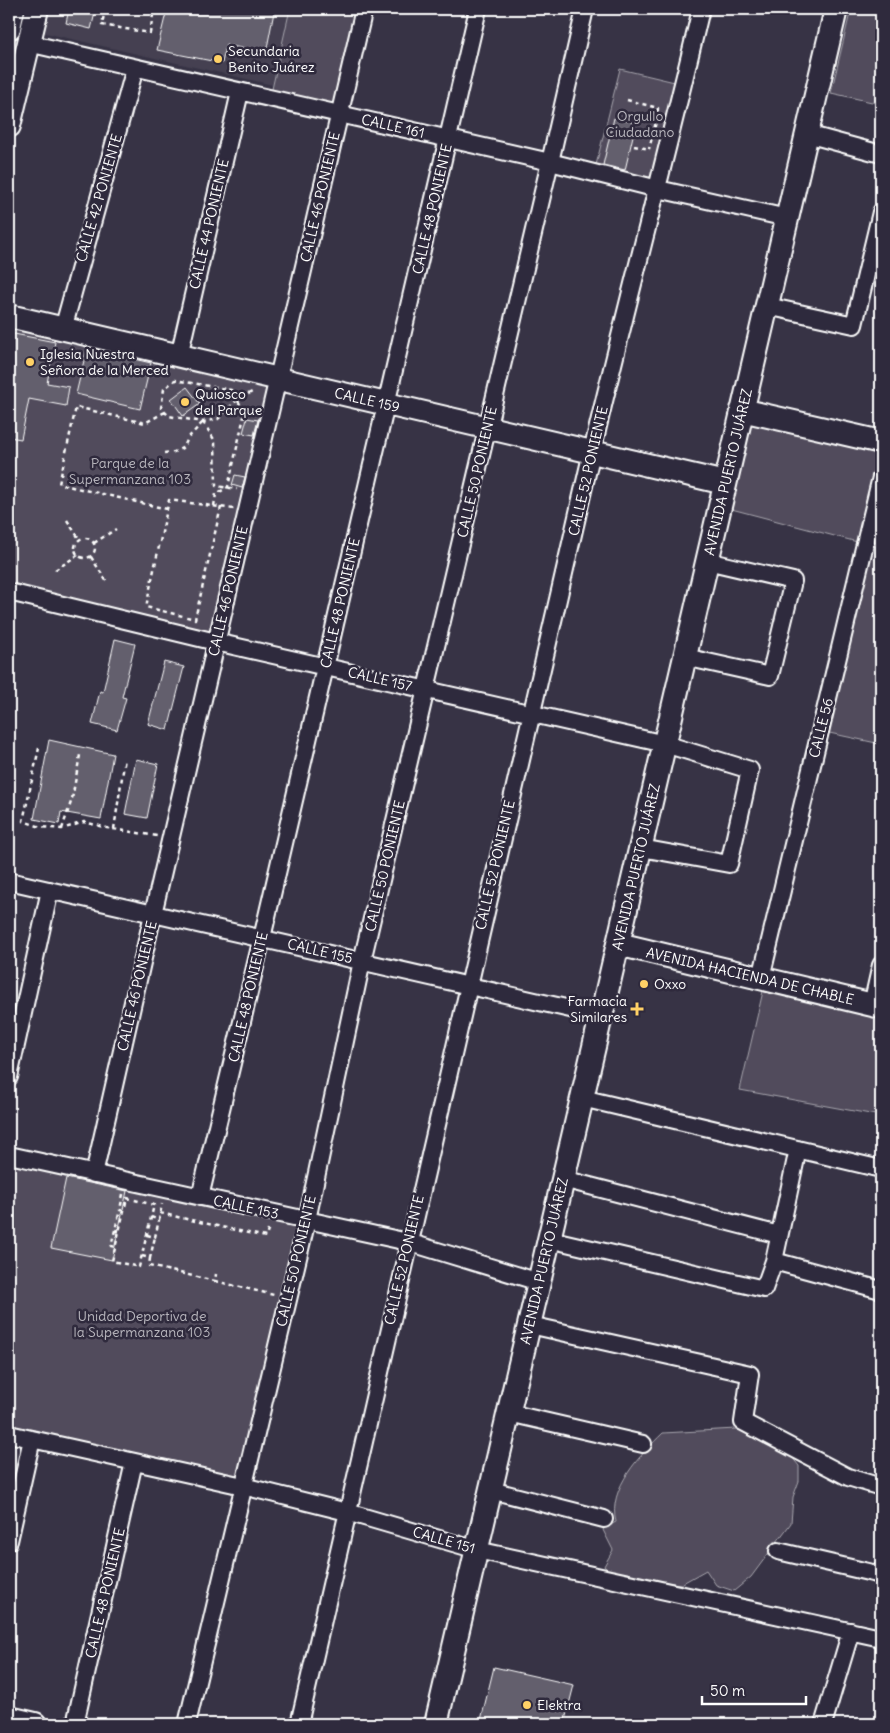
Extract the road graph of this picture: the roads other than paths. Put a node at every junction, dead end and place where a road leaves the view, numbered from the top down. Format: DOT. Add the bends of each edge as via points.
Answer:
graph roads {
  1 [pos="13,9"];
  2 [pos="36,9"];
  3 [pos="364,9"];
  4 [pos="478,9"];
  5 [pos="585,9"];
  6 [pos="701,9"];
  7 [pos="836,9"];
  8 [pos="9,28"];
  9 [pos="28,43"];
  10 [pos="135,68"];
  11 [pos="240,92"];
  12 [pos="339,114"];
  13 [pos="9,126"];
  14 [pos="807,134"];
  15 [pos="448,139"];
  16 [pos="881,154"];
  17 [pos="550,162"];
  18 [pos="658,189"];
  19 [pos="881,212"];
  20 [pos="787,218"];
  21 [pos="767,306"];
  22 [pos="9,316"];
  23 [pos="63,329"];
  24 [pos="179,356"];
  25 [pos="277,379"];
  26 [pos="386,404"];
  27 [pos="742,410"];
  28 [pos="487,428"];
  29 [pos="881,442"];
  30 [pos="592,451"];
  31 [pos="881,477"];
  32 [pos="725,483"];
  33 [pos="707,561"];
  34 [pos="9,592"];
  35 [pos="216,642"];
  36 [pos="685,657"];
  37 [pos="325,667"];
  38 [pos="426,690"];
  39 [pos="531,714"];
  40 [pos="665,744"];
  41 [pos="641,848"];
  42 [pos="9,881"];
  43 [pos="50,890"];
  44 [pos="153,914"];
  45 [pos="262,938"];
  46 [pos="618,944"];
  47 [pos="362,961"];
  48 [pos="881,965"];
  49 [pos="761,978"];
  50 [pos="467,985"];
  51 [pos="877,1006"];
  52 [pos="601,1016"];
  53 [pos="9,1077"];
  54 [pos="582,1098"];
  55 [pos="798,1149"];
  56 [pos="9,1155"];
  57 [pos="881,1169"];
  58 [pos="94,1174"];
  59 [pos="563,1178"];
  60 [pos="200,1197"];
  61 [pos="307,1220"];
  62 [pos="779,1235"];
  63 [pos="549,1239"];
  64 [pos="408,1242"];
  65 [pos="774,1261"];
  66 [pos="539,1282"];
  67 [pos="881,1290"];
  68 [pos="530,1325"];
  69 [pos="509,1413"];
  70 [pos="9,1434"];
  71 [pos="32,1439"];
  72 [pos="643,1444"];
  73 [pos="134,1462"];
  74 [pos="243,1486"];
  75 [pos="881,1487"];
  76 [pos="491,1490"];
  77 [pos="347,1512"];
  78 [pos="604,1519"];
  79 [pos="9,1541"];
  80 [pos="477,1550"];
  81 [pos="778,1551"];
  82 [pos="881,1574"];
  83 [pos="851,1631"];
  84 [pos="881,1638"];
  85 [pos="9,1718"];
  86 [pos="825,1718"];
  87 [pos="35,1724"];
  88 [pos="75,1724"];
  89 [pos="187,1724"];
  90 [pos="299,1724"];
  91 [pos="436,1724"];
  1 -- 8 [label="street"];
  2 -- 9 [label="street"];
  3 -- 12 [label="street, CALLE 46 PONIENTE"];
  4 -- 15 [label="street, CALLE 48 PONIENTE"];
  5 -- 17 [label="street, CALLE 50 PONIENTE"];
  6 -- 18 [label="street, CALLE 52 PONIENTE"];
  7 -- 14 [label="street, AVENIDA PUERTO JUÁREZ"];
  9 -- 10 [label="street, CALLE 161"];
  9 -- 13 [label="street"];
  10 -- 11 [label="street, CALLE 161"];
  10 -- 23 [label="street, CALLE 42 PONIENTE"];
  11 -- 12 [label="street, CALLE 161"];
  11 -- 24 [label="street, CALLE 44 PONIENTE"];
  12 -- 15 [label="street, CALLE 161"];
  12 -- 25 [label="street, CALLE 46 PONIENTE"];
  14 -- 16 [label="street"];
  14 -- 20 [label="street, AVENIDA PUERTO JUÁREZ"];
  15 -- 17 [label="street, CALLE 161"];
  15 -- 26 [label="street, CALLE 48 PONIENTE"];
  17 -- 18 [label="street, CALLE 161"];
  17 -- 28 [label="street, CALLE 50 PONIENTE"];
  18 -- 20 [label="street, CALLE 161"];
  18 -- 30 [label="street, CALLE 52 PONIENTE"];
  19 -- 21 [label="street" via="854,325"];
  20 -- 21 [label="street, AVENIDA PUERTO JUÁREZ"];
  21 -- 27 [label="street, AVENIDA PUERTO JUÁREZ"];
  22 -- 23 [label="street, CALLE 159"];
  23 -- 24 [label="street, CALLE 159"];
  24 -- 25 [label="street, CALLE 159"];
  25 -- 26 [label="street, CALLE 159"];
  25 -- 35 [label="street, CALLE 46 PONIENTE"];
  26 -- 28 [label="street, CALLE 159"];
  26 -- 37 [label="street, CALLE 48 PONIENTE"];
  27 -- 29 [label="street"];
  27 -- 32 [label="street, AVENIDA PUERTO JUÁREZ"];
  28 -- 30 [label="street, CALLE 159"];
  28 -- 38 [label="street, CALLE 50 PONIENTE"];
  30 -- 32 [label="street, CALLE 159"];
  30 -- 39 [label="street, CALLE 52 PONIENTE"];
  31 -- 49 [label="street, CALLE 56"];
  32 -- 33 [label="street, AVENIDA PUERTO JUÁREZ"];
  33 -- 36 [label="street, AVENIDA PUERTO JUÁREZ"];
  33 -- 36 [label="street" via="793,581 770,676"];
  34 -- 35 [label="street, CALLE 157"];
  35 -- 37 [label="street, CALLE 157"];
  35 -- 44 [label="street, CALLE 46 PONIENTE"];
  36 -- 40 [label="street, AVENIDA PUERTO JUÁREZ"];
  37 -- 38 [label="street, CALLE 157"];
  37 -- 45 [label="street, CALLE 48 PONIENTE"];
  38 -- 39 [label="street, CALLE 157"];
  38 -- 47 [label="street, CALLE 50 PONIENTE"];
  39 -- 40 [label="street, CALLE 157"];
  39 -- 50 [label="street, CALLE 52 PONIENTE"];
  40 -- 41 [label="street, AVENIDA PUERTO JUÁREZ"];
  40 -- 41 [label="street, CALLE 157" via="750,770 729,864"];
  41 -- 46 [label="street, AVENIDA PUERTO JUÁREZ"];
  42 -- 43 [label="street, CALLE 155"];
  43 -- 44 [label="street, CALLE 155"];
  43 -- 53 [label="street"];
  44 -- 45 [label="street, CALLE 155"];
  44 -- 58 [label="street, CALLE 46 PONIENTE"];
  45 -- 47 [label="street, CALLE 155"];
  45 -- 60 [label="street, CALLE 48 PONIENTE"];
  46 -- 49 [label="street, AVENIDA HACIENDA DE CHABLE"];
  46 -- 52 [label="street, AVENIDA PUERTO JUÁREZ"];
  47 -- 50 [label="street, CALLE 155"];
  47 -- 61 [label="street, CALLE 50 PONIENTE"];
  48 -- 51 [label="street"];
  49 -- 51 [label="street, AVENIDA HACIENDA DE CHABLE"];
  50 -- 52 [label="street, CALLE 155"];
  50 -- 64 [label="street, CALLE 52 PONIENTE"];
  52 -- 54 [label="street, AVENIDA PUERTO JUÁREZ"];
  54 -- 55 [label="street"];
  54 -- 59 [label="street, AVENIDA PUERTO JUÁREZ"];
  55 -- 57 [label="street"];
  55 -- 62 [label="street"];
  56 -- 58 [label="street, CALLE 153"];
  58 -- 60 [label="street, CALLE 153"];
  59 -- 62 [label="street"];
  59 -- 63 [label="street, AVENIDA PUERTO JUÁREZ"];
  60 -- 61 [label="street, CALLE 153"];
  61 -- 64 [label="street, CALLE 153"];
  61 -- 74 [label="street, CALLE 50 PONIENTE"];
  62 -- 65 [label="street"];
  63 -- 65 [label="street" via="764,1289"];
  63 -- 66 [label="street, AVENIDA PUERTO JUÁREZ"];
  64 -- 66 [label="street, CALLE 153"];
  64 -- 77 [label="street, CALLE 52 PONIENTE"];
  65 -- 67 [label="street"];
  66 -- 68 [label="street, AVENIDA PUERTO JUÁREZ"];
  68 -- 69 [label="street, AVENIDA PUERTO JUÁREZ"];
  68 -- 75 [label="street" via="750,1374 743,1422 848,1478"];
  69 -- 72 [label="street"];
  69 -- 76 [label="street, AVENIDA PUERTO JUÁREZ"];
  70 -- 71 [label="street, CALLE 151"];
  71 -- 73 [label="street, CALLE 151"];
  71 -- 79 [label="street"];
  73 -- 74 [label="street, CALLE 151"];
  73 -- 88 [label="street, CALLE 48 PONIENTE"];
  74 -- 77 [label="street, CALLE 151"];
  74 -- 89 [label="street, CALLE 50 PONIENTE"];
  76 -- 78 [label="street"];
  76 -- 80 [label="street, AVENIDA PUERTO JUÁREZ"];
  77 -- 80 [label="street, CALLE 151"];
  77 -- 90 [label="street, CALLE 52 PONIENTE"];
  80 -- 83 [label="street, CALLE 151"];
  80 -- 91 [label="street, AVENIDA PUERTO JUÁREZ"];
  81 -- 82 [label="street"];
  83 -- 84 [label="street, CALLE 151"];
  83 -- 86 [label="street"];
  85 -- 87 [label="street"];
}
